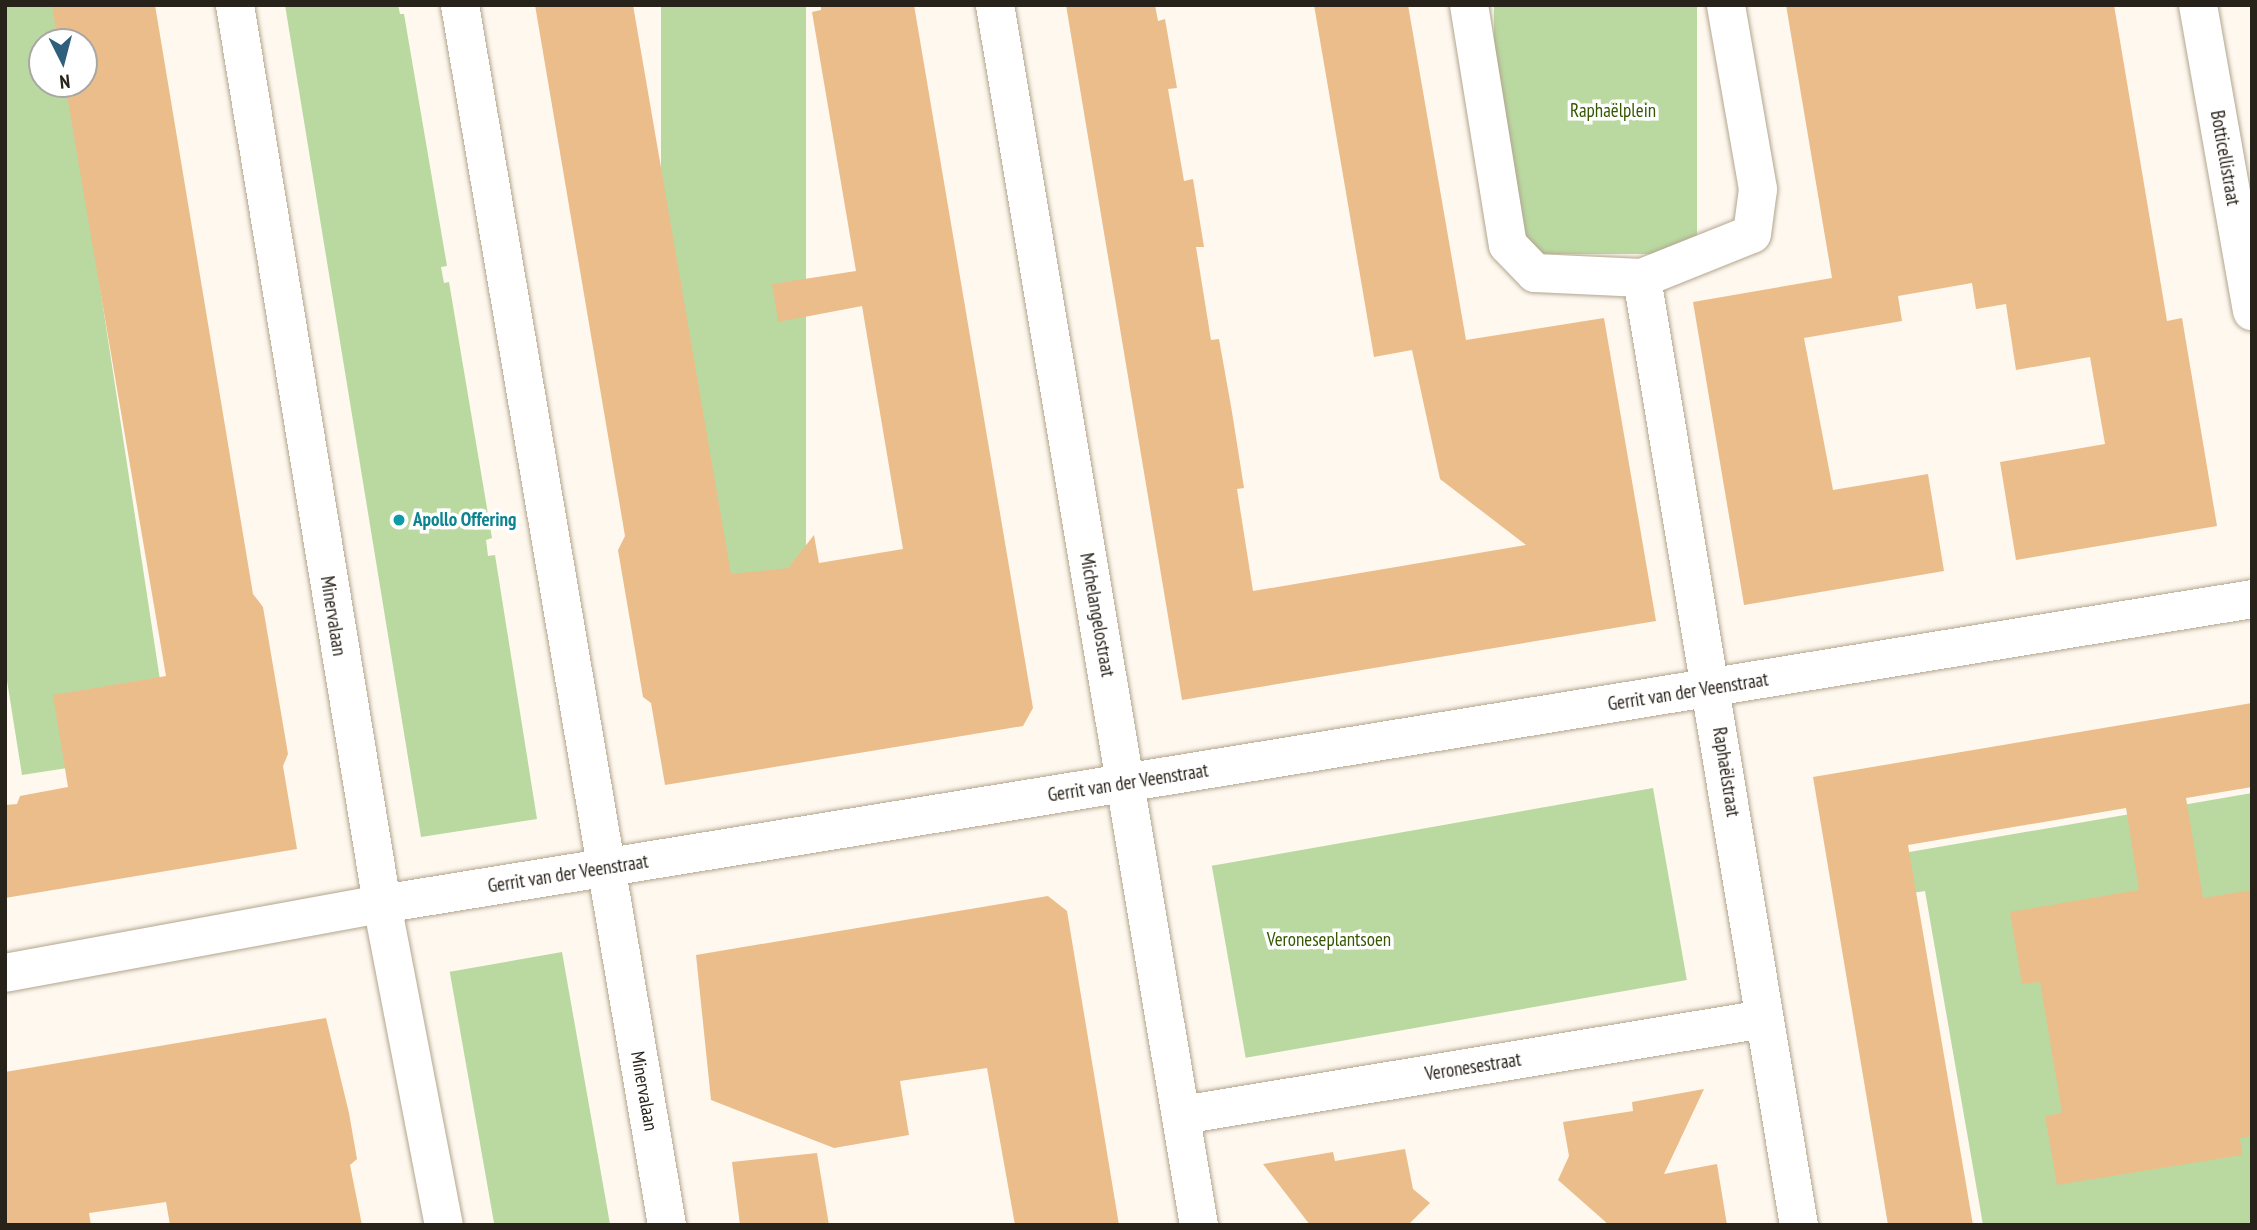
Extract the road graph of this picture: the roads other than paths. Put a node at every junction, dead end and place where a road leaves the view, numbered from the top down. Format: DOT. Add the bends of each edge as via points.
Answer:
graph roads {
  1 [pos="235,5"];
  2 [pos="460,5"];
  3 [pos="995,5"];
  4 [pos="1469,5"];
  5 [pos="1726,5"];
  6 [pos="2198,5"];
  7 [pos="1642,278"];
  8 [pos="2252,311"];
  9 [pos="2252,598"];
  10 [pos="1713,687"];
  11 [pos="1123,784"];
  12 [pos="604,869"];
  13 [pos="382,904"];
  14 [pos="5,973"];
  15 [pos="1764,1019"];
  16 [pos="1182,1115"];
  17 [pos="444,1225"];
  18 [pos="667,1225"];
  19 [pos="1199,1225"];
  20 [pos="1799,1225"];
  1 -- 13 [label="street, Minervalaan"];
  2 -- 12 [label="street, Minervalaan"];
  3 -- 11 [label="street, Michelangelostraat"];
  4 -- 7 [label="street" via="1508,245 1535,273"];
  5 -- 7 [label="street" via="1758,189 1752,234"];
  6 -- 8 [label="street, Botticellistraat"];
  7 -- 10 [label="street, Raphaëlstraat"];
  9 -- 10 [label="street, Gerrit van der Veenstraat"];
  10 -- 11 [label="street, Gerrit van der Veenstraat"];
  10 -- 15 [label="street, Raphaëlstraat"];
  11 -- 12 [label="street, Gerrit van der Veenstraat"];
  11 -- 16 [label="street, Michelangelostraat"];
  12 -- 13 [label="street, Gerrit van der Veenstraat"];
  12 -- 18 [label="street, Minervalaan"];
  13 -- 14 [label="street, Gerrit van der Veenstraat"];
  13 -- 17 [label="street, Minervalaan"];
  15 -- 16 [label="street, Veronesestraat"];
  15 -- 20 [label="street, Raphaëlstraat"];
  16 -- 19 [label="street, Michelangelostraat"];
}
